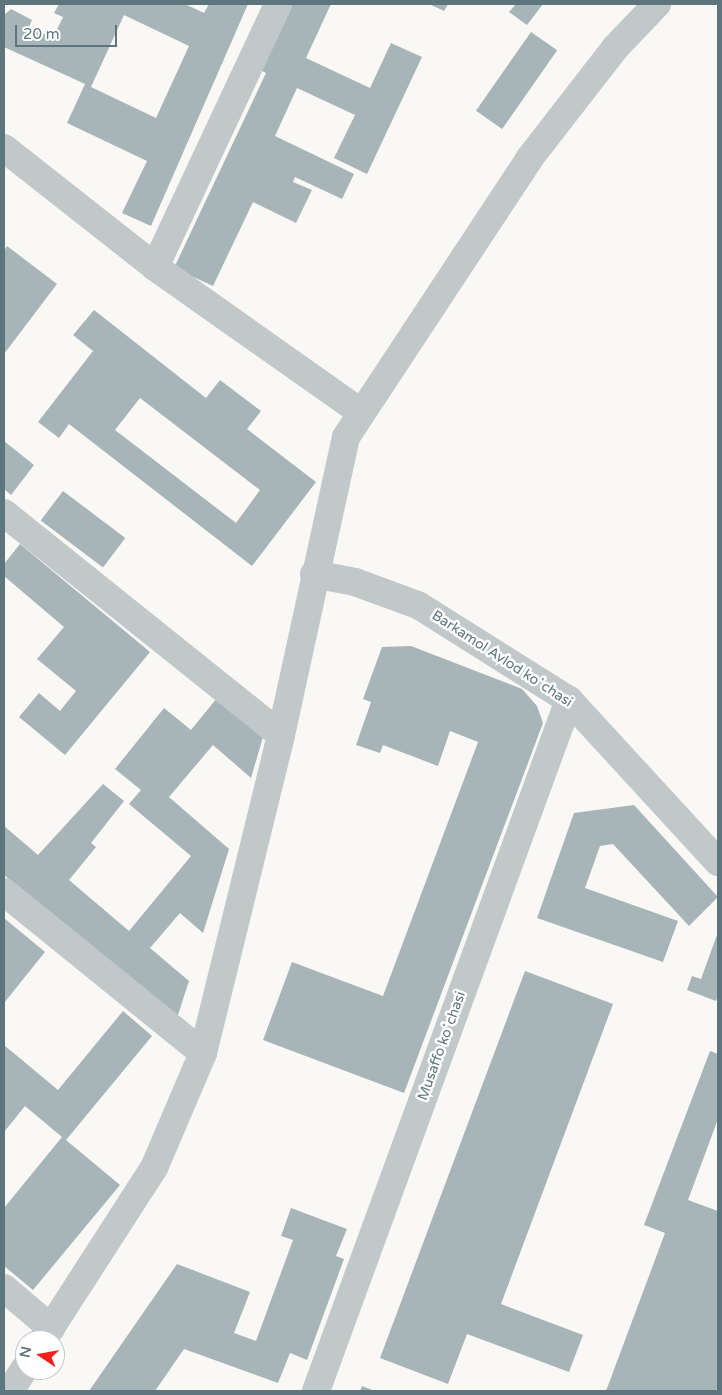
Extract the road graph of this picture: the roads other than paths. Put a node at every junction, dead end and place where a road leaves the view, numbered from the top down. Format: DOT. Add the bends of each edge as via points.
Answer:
graph roads {
  1 [pos="278,4"];
  2 [pos="657,4"];
  3 [pos="4,148"];
  4 [pos="155,267"];
  5 [pos="359,411"];
  6 [pos="4,513"];
  7 [pos="314,574"];
  8 [pos="569,700"];
  9 [pos="281,735"];
  10 [pos="718,862"];
  11 [pos="4,892"];
  12 [pos="202,1053"];
  13 [pos="4,1288"];
  14 [pos="43,1330"];
  15 [pos="50,1330"];
  16 [pos="17,1380"];
  17 [pos="10,1391"];
  18 [pos="316,1391"];
  1 -- 4 [label="street"];
  2 -- 5 [label="street" via="615,48 529,159"];
  3 -- 4 [label="street"];
  4 -- 5 [label="street"];
  5 -- 7 [label="street" via="338,461"];
  6 -- 9 [label="street"];
  7 -- 8 [label="street, Barkamol Avlod koʻchasi" via="355,582 418,605"];
  7 -- 9 [label="street"];
  8 -- 10 [label="street, Barkamol Avlod koʻchasi"];
  8 -- 18 [label="street, Musaffo koʻchasi"];
  9 -- 12 [label="street"];
  11 -- 12 [label="street"];
  12 -- 15 [label="street" via="154,1168"];
  13 -- 14 [label="street"];
  16 -- 17 [label="street"];
}
